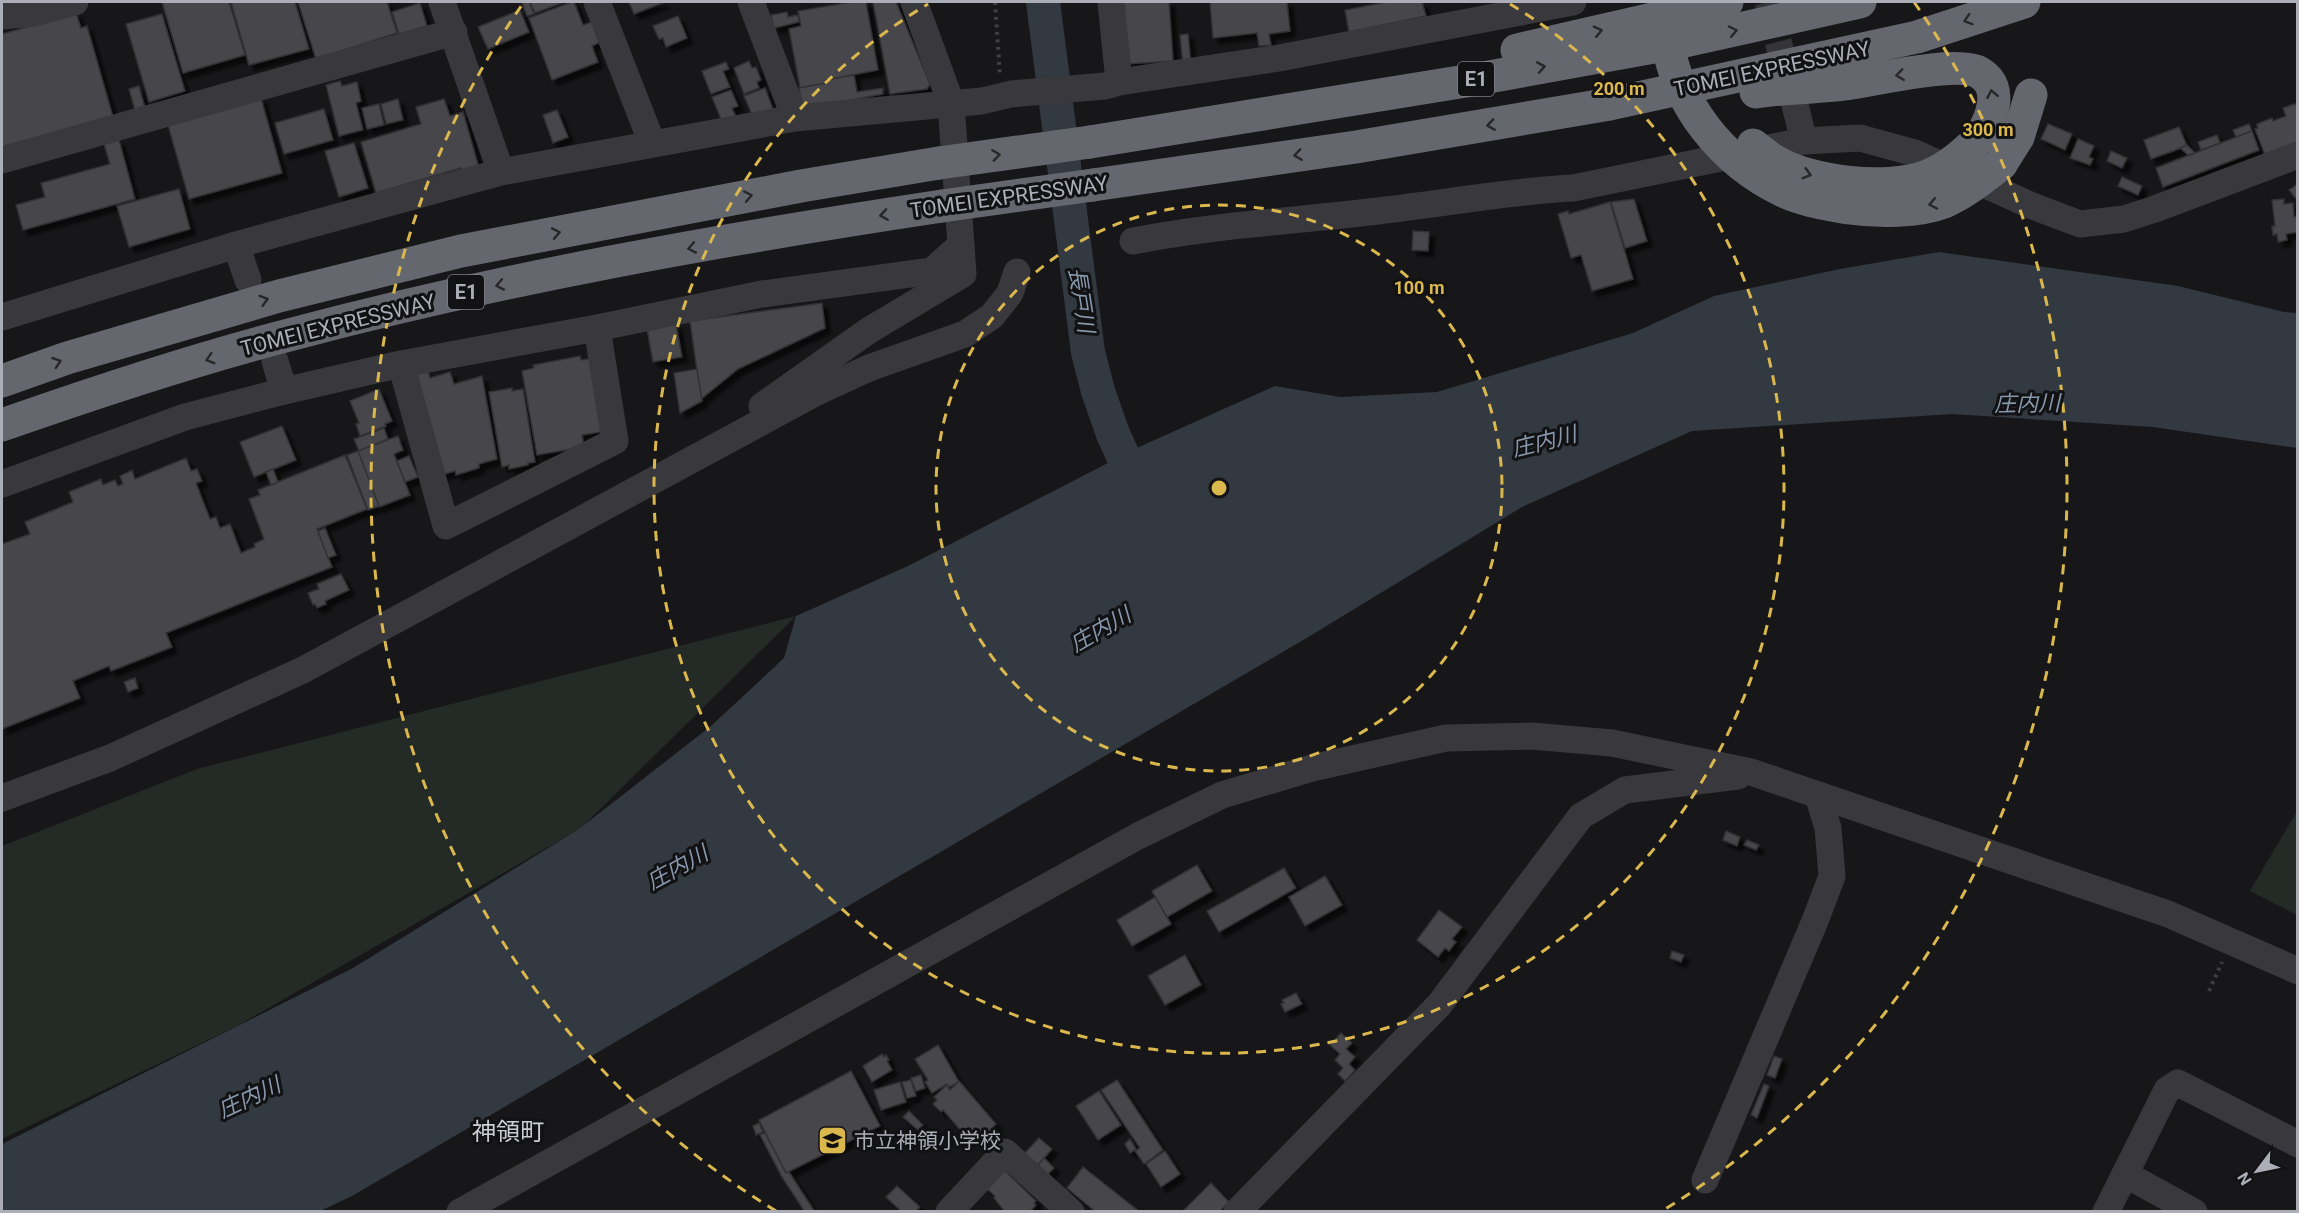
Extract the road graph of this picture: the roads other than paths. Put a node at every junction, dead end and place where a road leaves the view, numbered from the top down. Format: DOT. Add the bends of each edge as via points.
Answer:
graph roads {
  1 [pos="75,2"];
  2 [pos="442,2"];
  3 [pos="597,2"];
  4 [pos="752,2"];
  5 [pos="914,2"];
  6 [pos="1111,2"];
  7 [pos="1668,2"];
  8 [pos="1692,2"];
  9 [pos="1727,2"];
  10 [pos="1860,2"];
  11 [pos="2024,2"];
  12 [pos="1563,3"];
  13 [pos="2,16"];
  14 [pos="454,32"];
  15 [pos="1112,84"];
  16 [pos="2031,95"];
  17 [pos="951,103"];
  18 [pos="1610,104"];
  19 [pos="1795,105"];
  20 [pos="795,118"];
  21 [pos="1153,133"];
  22 [pos="1804,141"];
  23 [pos="652,143"];
  24 [pos="2298,155"];
  25 [pos="2,159"];
  26 [pos="501,172"];
  27 [pos="1133,241"];
  28 [pos="236,245"];
  29 [pos="961,245"];
  30 [pos="1017,272"];
  31 [pos="248,280"];
  32 [pos="2,317"];
  33 [pos="597,328"];
  34 [pos="275,361"];
  35 [pos="401,364"];
  36 [pos="2,381"];
  37 [pos="284,391"];
  38 [pos="2,425"];
  39 [pos="746,431"];
  40 [pos="2,484"];
  41 [pos="1751,772"];
  42 [pos="1818,795"];
  43 [pos="2,798"];
  44 [pos="2298,971"];
  45 [pos="2298,1144"];
  46 [pos="2125,1174"];
  47 [pos="1706,1180"];
  48 [pos="460,1212"];
  49 [pos="949,1212"];
  50 [pos="1071,1212"];
  51 [pos="1237,1212"];
  52 [pos="2106,1212"];
  53 [pos="2194,1212"];
  1 -- 13 [label="street" via="34,13"];
  2 -- 14 [label="street"];
  3 -- 23 [label="street"];
  4 -- 20 [label="street"];
  5 -- 17 [label="street"];
  6 -- 15 [label="street"];
  16 -- 7 [label="highway, one-way, bridge" via="2018,137 2001,164 1968,189 1942,202 1905,209 1867,210 1821,203 1784,191 1718,145 1696,115 1674,72 1667,36"];
  8 -- 18 [label="highway, one-way, bridge" via="1689,31 1694,59 1714,104 1733,128 1775,162 1807,175 1868,183 1927,176 1957,160 1990,122 1993,93 1981,73 1971,70 1778,88 1676,102"];
  21 -- 9 [label="highway, one-way" via="1233,119"];
  21 -- 10 [label="highway, TOMEI EXPRESSWAY / E1, one-way" via="1676,44"];
  11 -- 18 [label="highway, TOMEI EXPRESSWAY / E1, one-way" via="1917,37"];
  12 -- 15 [label="street" via="1279,58"];
  14 -- 25 [label="street"];
  14 -- 26 [label="street"];
  15 -- 17 [label="street"];
  17 -- 20 [label="street"];
  17 -- 29 [label="street"];
  18 -- 38 [label="highway, TOMEI EXPRESSWAY / E1, one-way, bridge" via="1356,147 782,230 470,291 288,335"];
  19 -- 22 [label="street"];
  20 -- 23 [label="street"];
  36 -- 21 [label="highway, TOMEI EXPRESSWAY / E1, one-way, bridge" via="279,296 461,251 801,186"];
  22 -- 24 [label="street" via="1860,138 1915,153 2080,224 2124,219"];
  22 -- 27 [label="street" via="1573,188 1187,230"];
  23 -- 26 [label="street"];
  26 -- 28 [label="street"];
  28 -- 31 [label="street"];
  28 -- 32 [label="street"];
  29 -- 33 [label="street" via="932,271 762,294"];
  29 -- 39 [label="street" via="963,274 868,332 762,405"];
  30 -- 39 [label="street" via="1010,293 992,316 965,334 817,392"];
  33 -- 35 [label="street"];
  33 -- 35 [label="street" via="615,441 446,526"];
  34 -- 37 [label="street"];
  35 -- 37 [label="street"];
  37 -- 40 [label="street" via="185,417"];
  39 -- 43 [label="street" via="303,670 110,758"];
  41 -- 42 [label="street"];
  41 -- 48 [label="street" via="1612,743 1532,736 1446,738 1312,768 1222,795 1128,842"];
  41 -- 51 [label="street" via="1624,790 1581,816 1439,1005"];
  42 -- 44 [label="street" via="2168,914"];
  42 -- 47 [label="street" via="1828,828 1832,876"];
  45 -- 46 [label="street" via="2178,1083 2168,1090"];
  46 -- 52 [label="street"];
  46 -- 53 [label="street"];
  49 -- 50 [label="street" via="1005,1152"];
}
